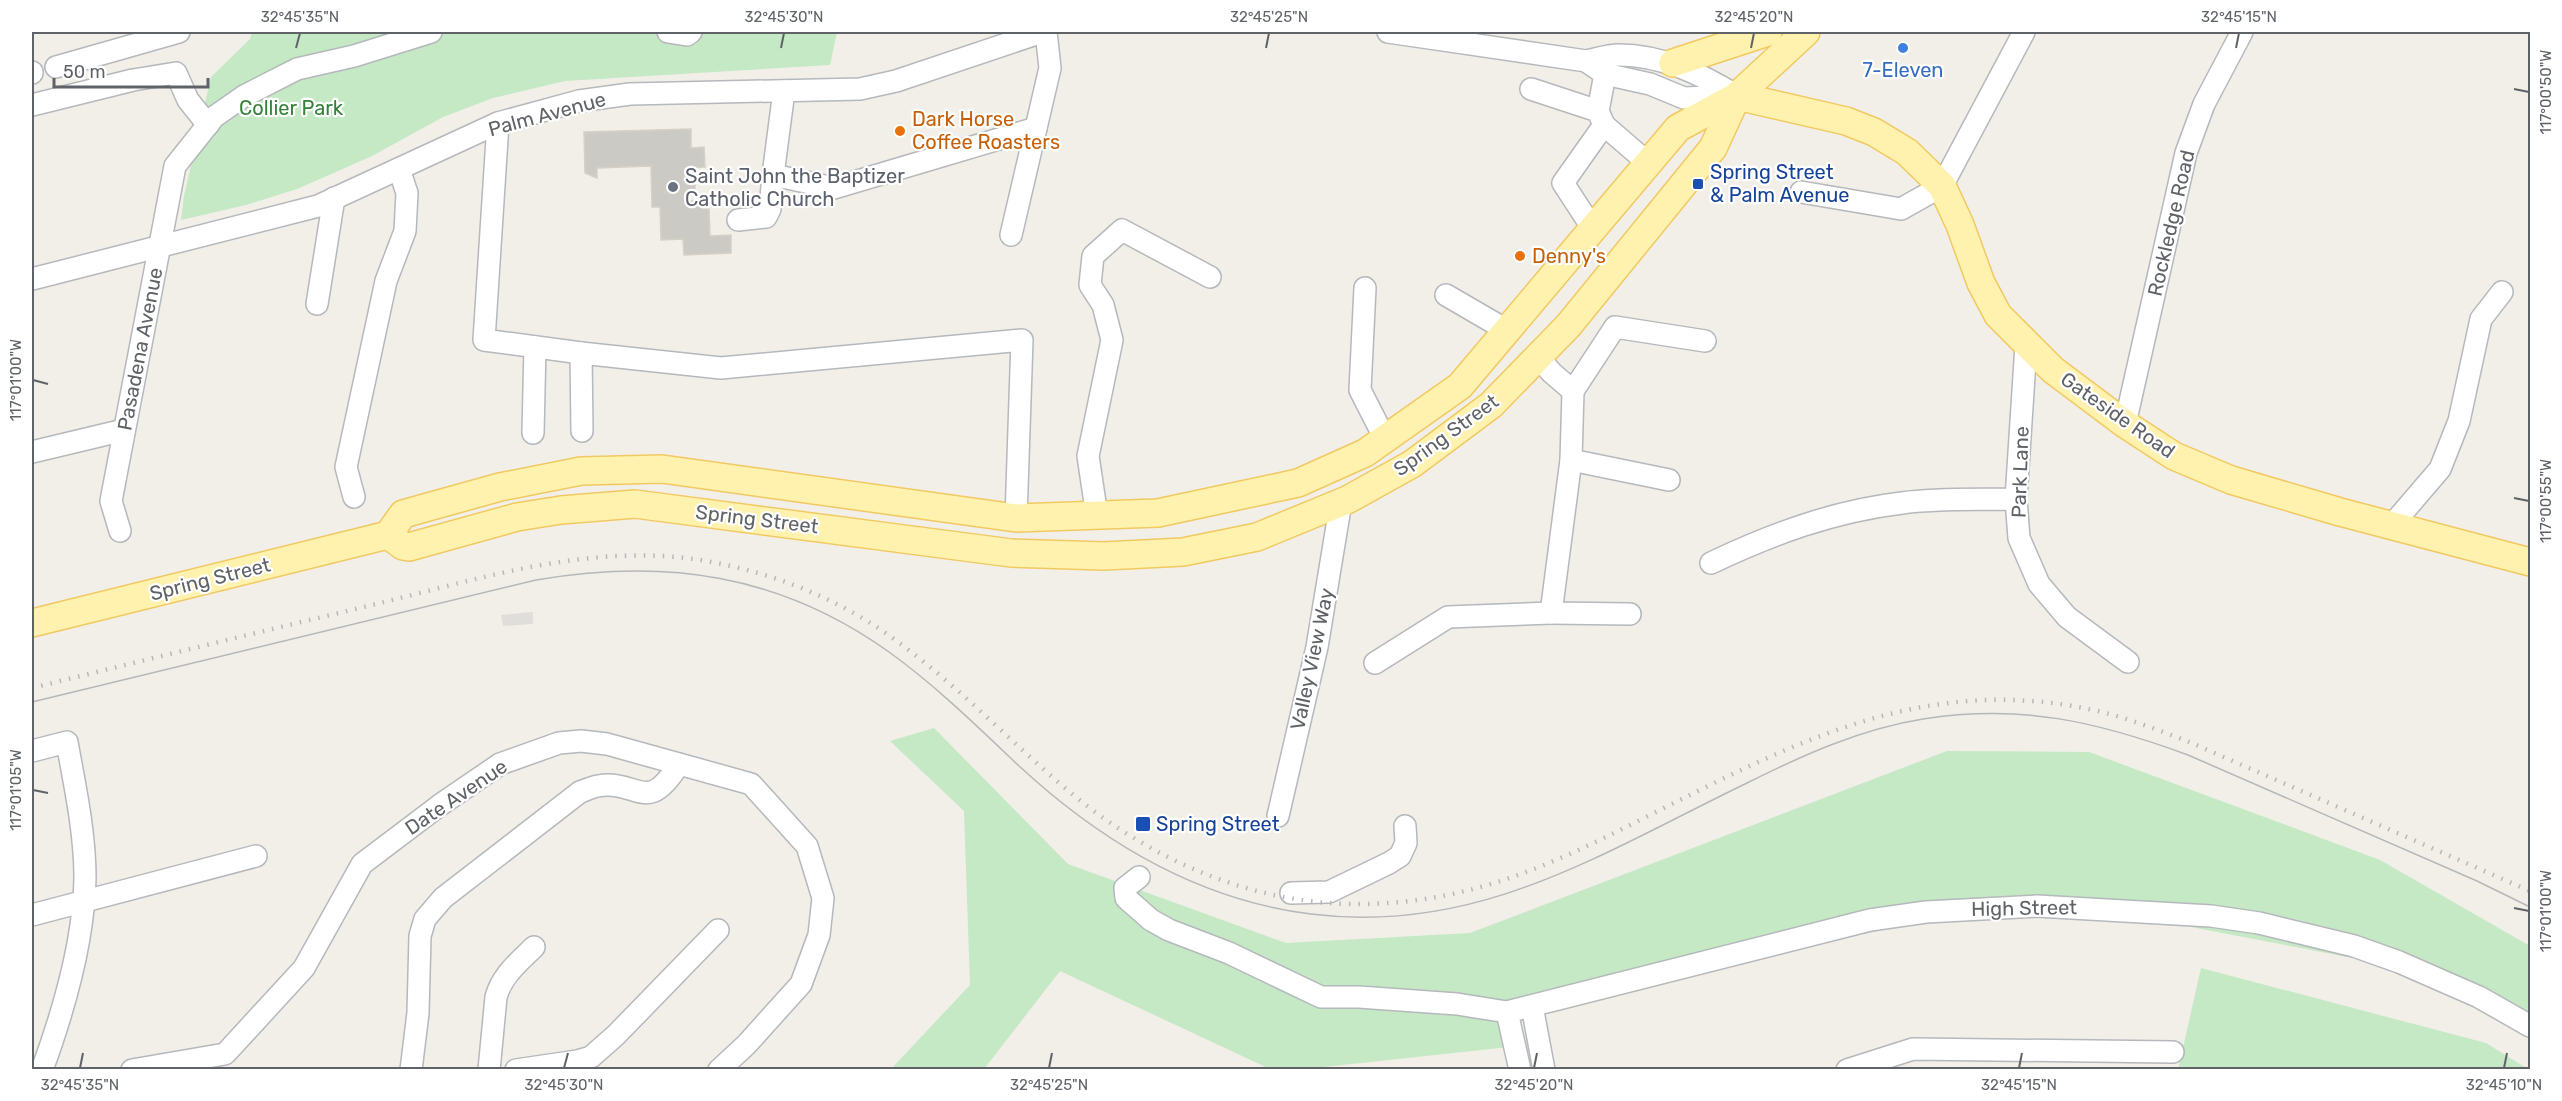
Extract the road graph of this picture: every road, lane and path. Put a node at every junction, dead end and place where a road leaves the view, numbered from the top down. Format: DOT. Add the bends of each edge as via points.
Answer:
graph roads {
  1 [pos="178,32"];
  2 [pos="431,32"];
  3 [pos="668,32"];
  4 [pos="691,32"];
  5 [pos="1044,32"];
  6 [pos="1388,32"];
  7 [pos="1768,32"];
  8 [pos="1806,32"];
  9 [pos="2024,32"];
  10 [pos="2242,32"];
  11 [pos="1476,38"];
  12 [pos="1586,61"];
  13 [pos="1673,63"];
  14 [pos="56,67"];
  15 [pos="1605,74"];
  16 [pos="1530,88"];
  17 [pos="784,91"];
  18 [pos="1737,96"];
  19 [pos="32,105"];
  20 [pos="1601,118"];
  21 [pos="498,123"];
  22 [pos="208,125"];
  23 [pos="1036,128"];
  24 [pos="1648,163"];
  25 [pos="399,169"];
  26 [pos="773,175"];
  27 [pos="1942,186"];
  28 [pos="1802,192"];
  29 [pos="334,198"];
  30 [pos="738,220"];
  31 [pos="1593,229"];
  32 [pos="1011,235"];
  33 [pos="159,247"];
  34 [pos="1210,277"];
  35 [pos="32,279"];
  36 [pos="1365,288"];
  37 [pos="2502,292"];
  38 [pos="1446,295"];
  39 [pos="317,304"];
  40 [pos="1509,329"];
  41 [pos="1705,342"];
  42 [pos="2026,345"];
  43 [pos="535,347"];
  44 [pos="581,353"];
  45 [pos="1538,357"];
  46 [pos="1574,391"];
  47 [pos="2125,424"];
  48 [pos="124,430"];
  49 [pos="582,431"];
  50 [pos="533,433"];
  51 [pos="1385,439"];
  52 [pos="32,452"];
  53 [pos="1571,460"];
  54 [pos="1669,480"];
  55 [pos="354,497"];
  56 [pos="2016,499"];
  57 [pos="1341,502"];
  58 [pos="1097,516"];
  59 [pos="1016,518"];
  60 [pos="2392,525"];
  61 [pos="120,531"];
  62 [pos="388,535"];
  63 [pos="1711,562"];
  64 [pos="2530,562"];
  65 [pos="1551,613"];
  66 [pos="1630,614"];
  67 [pos="32,623"];
  68 [pos="2128,662"];
  69 [pos="1375,663"];
  70 [pos="32,751"];
  71 [pos="679,764"];
  72 [pos="1278,816"];
  73 [pos="1405,826"];
  74 [pos="256,856"];
  75 [pos="1138,877"];
  76 [pos="1291,893"];
  77 [pos="82,901"];
  78 [pos="32,915"];
  79 [pos="718,930"];
  80 [pos="534,946"];
  81 [pos="1532,1006"];
  82 [pos="1507,1012"];
  83 [pos="2530,1026"];
  84 [pos="2173,1052"];
  85 [pos="227,1062"];
  86 [pos="42,1070"];
  87 [pos="132,1070"];
  88 [pos="411,1070"];
  89 [pos="489,1070"];
  90 [pos="516,1070"];
  91 [pos="719,1070"];
  92 [pos="1520,1070"];
  93 [pos="1544,1070"];
  94 [pos="1847,1070"];
  1 -- 14 [label="street"];
  2 -- 22 [label="street" via="297,69 244,96"];
  3 -- 4 [label="street"];
  5 -- 17 [label="street, Palm Avenue" via="896,81 860,89"];
  5 -- 23 [label="street" via="1050,68"];
  6 -- 11 [label="street"];
  7 -- 13 [label="main road"];
  8 -- 18 [label="main road, Spring Street"];
  9 -- 27 [label="street"];
  10 -- 47 [label="street, Rockledge Road" via="2204,104 2186,153"];
  11 -- 12 [label="street"];
  12 -- 13 [label="street" via="1618,55"];
  12 -- 15 [label="street"];
  13 -- 18 [label="street"];
  15 -- 18 [label="street" via="1650,84 1684,98"];
  15 -- 20 [label="street"];
  16 -- 20 [label="street"];
  17 -- 21 [label="street, Palm Avenue" via="630,94 579,101"];
  17 -- 26 [label="street"];
  18 -- 24 [label="main road, Spring Street" via="1678,128"];
  18 -- 27 [label="main road, Gateside Road" via="1875,132 1907,152"];
  18 -- 45 [label="main road, Spring Street" via="1713,148 1568,326"];
  19 -- 22 [label="street" via="176,73 188,100"];
  20 -- 24 [label="street"];
  20 -- 31 [label="street" via="1563,183"];
  21 -- 25 [label="street, Palm Avenue"];
  21 -- 43 [label="street" via="484,340"];
  22 -- 33 [label="street, Pasadena Avenue" via="175,166"];
  23 -- 26 [label="street" via="834,188"];
  23 -- 32 [label="street"];
  24 -- 31 [label="main road, Spring Street"];
  25 -- 29 [label="street, Palm Avenue"];
  25 -- 55 [label="street" via="407,193 405,231 386,281 346,467"];
  26 -- 30 [label="street" via="766,217"];
  27 -- 28 [label="street" via="1901,209"];
  27 -- 42 [label="main road, Gateside Road" via="1981,284 1998,315"];
  29 -- 33 [label="street, Palm Avenue" via="318,206"];
  29 -- 39 [label="street"];
  31 -- 40 [label="main road, Spring Street"];
  33 -- 35 [label="street, Palm Avenue"];
  33 -- 48 [label="street, Pasadena Avenue"];
  34 -- 58 [label="street" via="1122,230 1093,256 1090,285 1103,305 1112,340 1088,456"];
  36 -- 51 [label="street" via="1360,390"];
  37 -- 60 [label="street" via="2481,320 2459,421 2440,469"];
  38 -- 40 [label="street"];
  40 -- 45 [label="main road"];
  40 -- 51 [label="main road, Spring Street" via="1460,386"];
  41 -- 46 [label="street" via="1615,327"];
  42 -- 47 [label="main road, Gateside Road"];
  42 -- 56 [label="street, Park Lane"];
  43 -- 44 [label="street"];
  43 -- 50 [label="street"];
  44 -- 49 [label="street"];
  44 -- 59 [label="street" via="721,368 1022,340"];
  45 -- 46 [label="street"];
  45 -- 57 [label="main road, Spring Street" via="1491,405 1412,464"];
  46 -- 53 [label="street"];
  47 -- 60 [label="main road, Gateside Road" via="2174,456 2230,480"];
  48 -- 52 [label="street"];
  48 -- 61 [label="street, Pasadena Avenue" via="111,501"];
  51 -- 58 [label="main road, Spring Street" via="1365,453 1298,483 1158,513"];
  53 -- 54 [label="street"];
  53 -- 65 [label="street"];
  56 -- 63 [label="street" via="1904,502 1844,512 1763,538"];
  56 -- 68 [label="street, Park Lane" via="2019,538 2039,584 2067,617"];
  57 -- 62 [label="main road, Spring Street" via="1257,537 1183,552 1104,556 1011,553 635,504 518,517 409,548"];
  57 -- 72 [label="street, Valley View Way" via="1317,647"];
  58 -- 59 [label="main road, Spring Street"];
  59 -- 62 [label="main road, Spring Street" via="662,469 582,471 500,487 403,514"];
  60 -- 64 [label="main road, Gateside Road"];
  62 -- 67 [label="main road, Spring Street"];
  65 -- 66 [label="street"];
  65 -- 69 [label="street" via="1448,617"];
  70 -- 77 [label="street" via="67,742 81,816 85,879"];
  71 -- 85 [label="street, Date Avenue" via="607,744 581,741 559,743 500,764 362,864 304,968"];
  71 -- 88 [label="street" via="669,780 651,793 598,786 580,792 442,898 426,919 420,936 418,1013"];
  71 -- 91 [label="street, Date Avenue" via="751,784 807,846 823,898 819,935 801,984"];
  73 -- 76 [label="street" via="1406,843 1400,856 1389,863 1329,892"];
  74 -- 77 [label="street"];
  75 -- 82 [label="street" via="1125,888 1126,898 1151,920 1321,997 1457,1004"];
  77 -- 78 [label="street"];
  77 -- 86 [label="street" via="76,956"];
  79 -- 90 [label="street" via="591,1057"];
  80 -- 89 [label="street" via="499,986"];
  81 -- 82 [label="street, High Street"];
  81 -- 83 [label="street, High Street" via="1870,920 1938,911 2037,906 2211,916 2307,933 2433,975"];
  81 -- 93 [label="street"];
  82 -- 92 [label="street"];
  84 -- 94 [label="street" via="1913,1049"];
  85 -- 87 [label="street, Date Avenue"];
}
